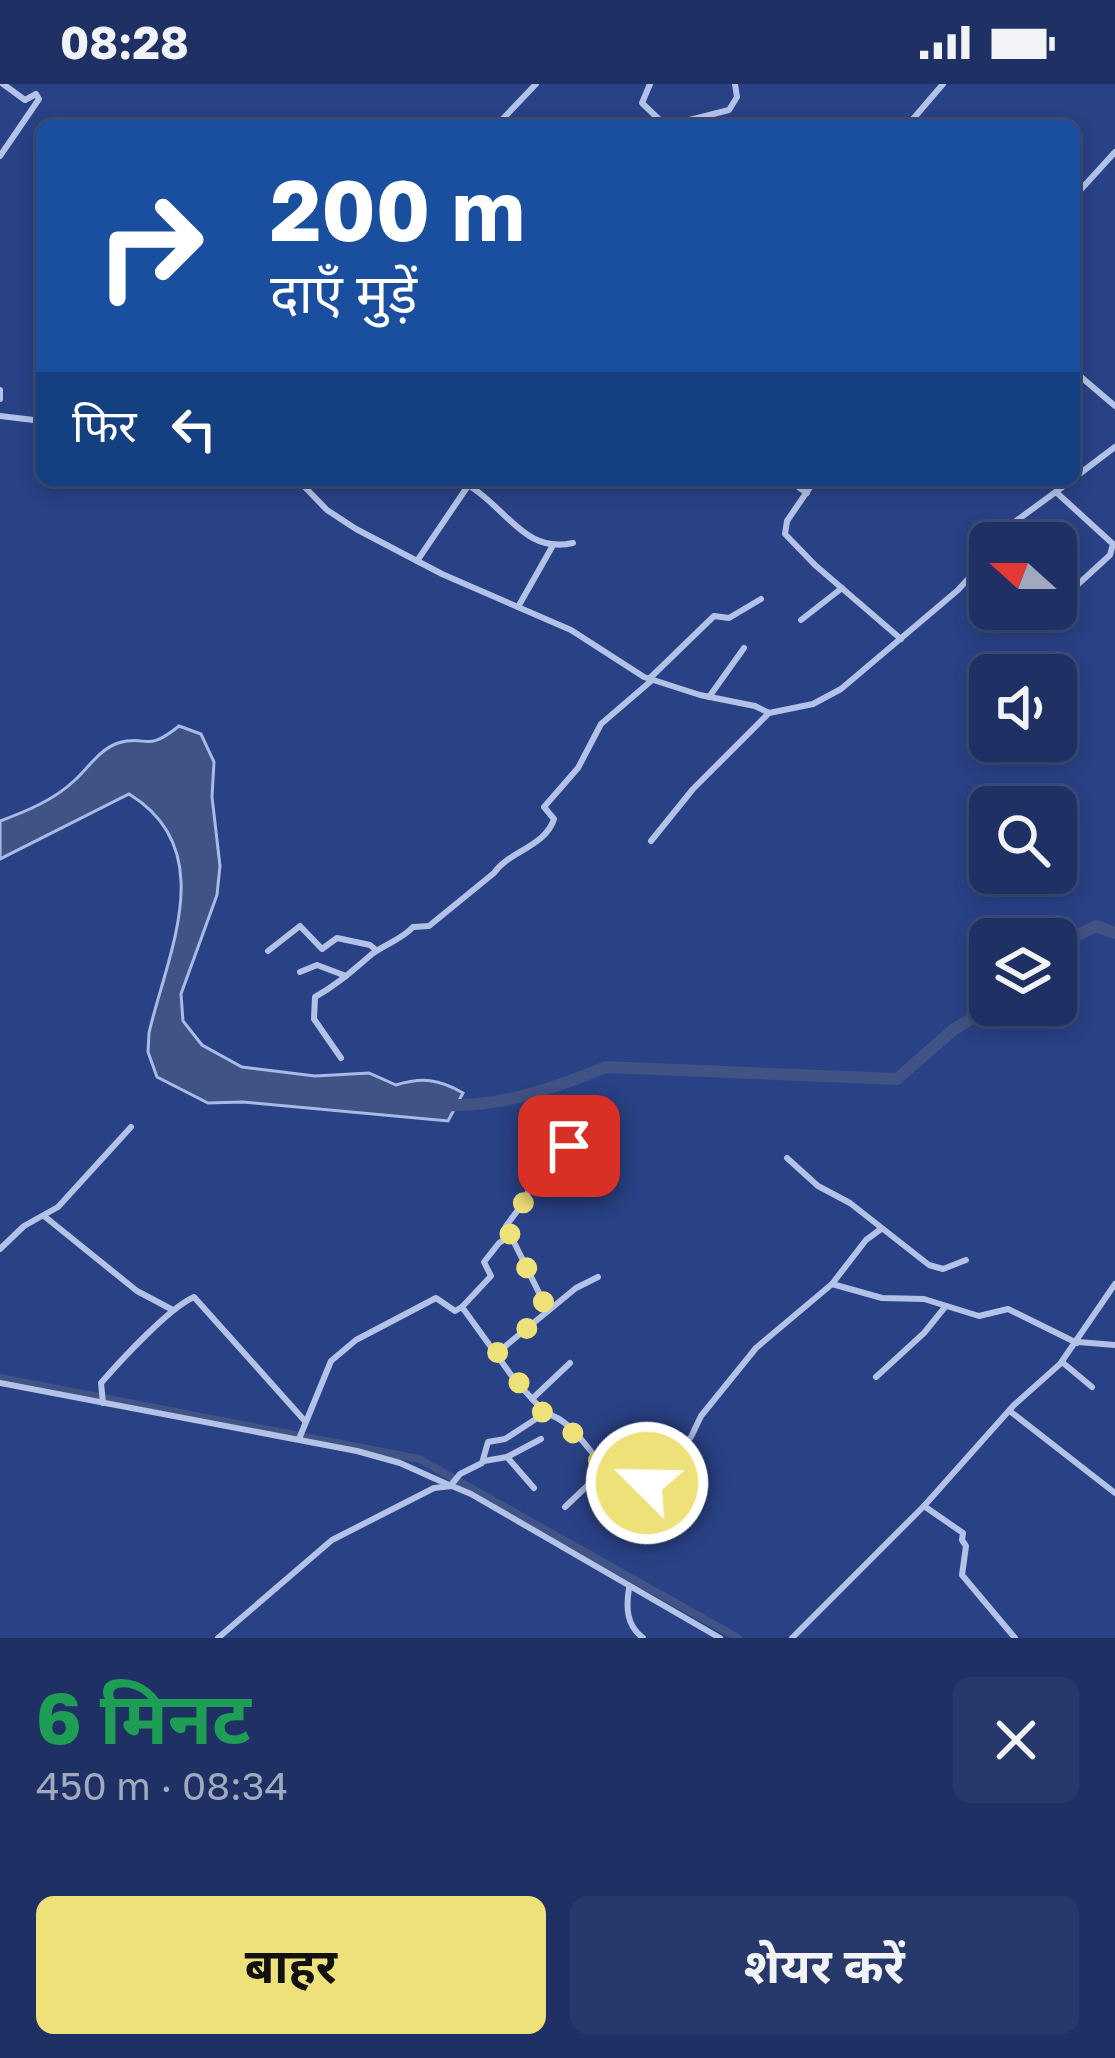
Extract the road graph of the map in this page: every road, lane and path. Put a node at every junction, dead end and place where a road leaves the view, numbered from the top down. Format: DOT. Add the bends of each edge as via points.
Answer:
graph roads {
  1 [pos="3,84"];
  2 [pos="536,84"];
  3 [pos="650,84"];
  4 [pos="735,84"];
  5 [pos="943,84"];
  6 [pos="502,120"];
  7 [pos="660,120"];
  8 [pos="690,120"];
  9 [pos="915,120"];
  10 [pos="1115,152"];
  11 [pos="0,156"];
  12 [pos="1080,190"];
  13 [pos="1080,376"];
  14 [pos="1115,406"];
  15 [pos="0,416"];
  16 [pos="36,420"];
  17 [pos="1115,447"];
  18 [pos="1080,473"];
  19 [pos="304,486"];
  20 [pos="468,486"];
  21 [pos="474,486"];
  22 [pos="797,486"];
  23 [pos="811,486"];
  24 [pos="1063,486"];
  25 [pos="1055,492"];
  26 [pos="807,493"];
  27 [pos="1016,522"];
  28 [pos="573,543"];
  29 [pos="552,547"];
  30 [pos="419,558"];
  31 [pos="969,578"];
  32 [pos="1077,585"];
  33 [pos="842,588"];
  34 [pos="760,599"];
  35 [pos="520,604"];
  36 [pos="801,620"];
  37 [pos="898,636"];
  38 [pos="745,648"];
  39 [pos="651,677"];
  40 [pos="711,694"];
  41 [pos="769,713"];
  42 [pos="651,841"];
  43 [pos="376,950"];
  44 [pos="268,951"];
  45 [pos="300,972"];
  46 [pos="346,976"];
  47 [pos="341,1058"];
  48 [pos="130,1126"];
  49 [pos="569,1146"];
  50 [pos="787,1158"];
  51 [pos="44,1216"];
  52 [pos="881,1229"];
  53 [pos="509,1238"];
  54 [pos="0,1249"];
  55 [pos="966,1260"];
  56 [pos="598,1277"];
  57 [pos="1115,1284"];
  58 [pos="832,1285"];
  59 [pos="946,1306"];
  60 [pos="462,1307"];
  61 [pos="171,1309"];
  62 [pos="548,1311"];
  63 [pos="1077,1343"];
  64 [pos="1115,1345"];
  65 [pos="497,1353"];
  66 [pos="1062,1362"];
  67 [pos="570,1363"];
  68 [pos="876,1377"];
  69 [pos="0,1382"];
  70 [pos="1092,1387"];
  71 [pos="102,1398"];
  72 [pos="532,1399"];
  73 [pos="1011,1412"];
  74 [pos="545,1413"];
  75 [pos="304,1424"];
  76 [pos="300,1438"];
  77 [pos="541,1439"];
  78 [pos="506,1457"];
  79 [pos="484,1461"];
  80 [pos="605,1468"];
  81 [pos="453,1483"];
  82 [pos="534,1488"];
  83 [pos="1115,1492"];
  84 [pos="924,1506"];
  85 [pos="565,1508"];
  86 [pos="629,1586"];
  87 [pos="218,1638"];
  88 [pos="643,1638"];
  89 [pos="720,1638"];
  90 [pos="792,1638"];
  91 [pos="1015,1638"];
  1 -- 11 [label="street" via="18,98 39,98"];
  2 -- 6 [label="street"];
  3 -- 7 [label="street" via="642,103"];
  4 -- 8 [label="street" via="729,110"];
  5 -- 9 [label="street"];
  10 -- 12 [label="street"];
  13 -- 14 [label="street"];
  15 -- 16 [label="street"];
  17 -- 18 [label="street"];
  19 -- 30 [label="street" via="332,514"];
  20 -- 30 [label="street"];
  21 -- 29 [label="street" via="532,541"];
  22 -- 26 [label="street"];
  23 -- 26 [label="street"];
  24 -- 25 [label="street"];
  25 -- 27 [label="street"];
  25 -- 32 [label="street" via="1113,544"];
  26 -- 33 [label="street" via="785,534"];
  28 -- 29 [label="street"];
  29 -- 35 [label="street"];
  30 -- 35 [label="street"];
  31 -- 37 [label="street"];
  33 -- 36 [label="street"];
  33 -- 37 [label="street"];
  34 -- 39 [label="street" via="727,619 714,616"];
  35 -- 39 [label="street"];
  37 -- 41 [label="street" via="829,697"];
  38 -- 40 [label="street"];
  39 -- 40 [label="street"];
  39 -- 43 [label="street" via="602,724 578,769 544,806 552,829 429,926 413,926"];
  40 -- 41 [label="street"];
  41 -- 42 [label="street"];
  43 -- 44 [label="street" via="337,938 322,949 300,926"];
  43 -- 46 [label="street"];
  45 -- 46 [label="street" via="317,965"];
  46 -- 47 [label="street" via="315,997 314,1018"];
  48 -- 51 [label="street"];
  49 -- 53 [label="street" via="537,1170 507,1223"];
  50 -- 52 [label="street"];
  51 -- 54 [label="street"];
  51 -- 61 [label="street"];
  52 -- 55 [label="street" via="933,1267"];
  52 -- 58 [label="street"];
  53 -- 60 [label="street" via="484,1262 486,1285"];
  53 -- 62 [label="street"];
  56 -- 62 [label="street"];
  57 -- 63 [label="street"];
  58 -- 59 [label="street"];
  58 -- 80 [label="street" via="756,1348 640,1491"];
  59 -- 63 [label="street" via="986,1316 1008,1309"];
  59 -- 68 [label="street"];
  60 -- 65 [label="street"];
  60 -- 75 [label="street" via="432,1298 350,1345 326,1369"];
  61 -- 71 [label="street" via="101,1383"];
  61 -- 75 [label="street" via="194,1297 203,1304"];
  62 -- 65 [label="street"];
  63 -- 64 [label="street"];
  63 -- 66 [label="street"];
  65 -- 72 [label="street"];
  66 -- 70 [label="street"];
  66 -- 73 [label="street"];
  67 -- 72 [label="street"];
  69 -- 71 [label="street"];
  71 -- 76 [label="street"];
  72 -- 74 [label="street"];
  73 -- 83 [label="street"];
  73 -- 84 [label="street"];
  74 -- 79 [label="street" via="488,1442"];
  74 -- 80 [label="street"];
  75 -- 76 [label="street"];
  76 -- 81 [label="street"];
  77 -- 78 [label="street"];
  78 -- 79 [label="street"];
  78 -- 82 [label="street"];
  79 -- 81 [label="street"];
  80 -- 85 [label="street"];
  81 -- 86 [label="street"];
  81 -- 87 [label="street" via="332,1540"];
  84 -- 90 [label="street"];
  84 -- 91 [label="street" via="963,1533 962,1575"];
  86 -- 88 [label="street" via="627,1612"];
  86 -- 89 [label="street"];
}
